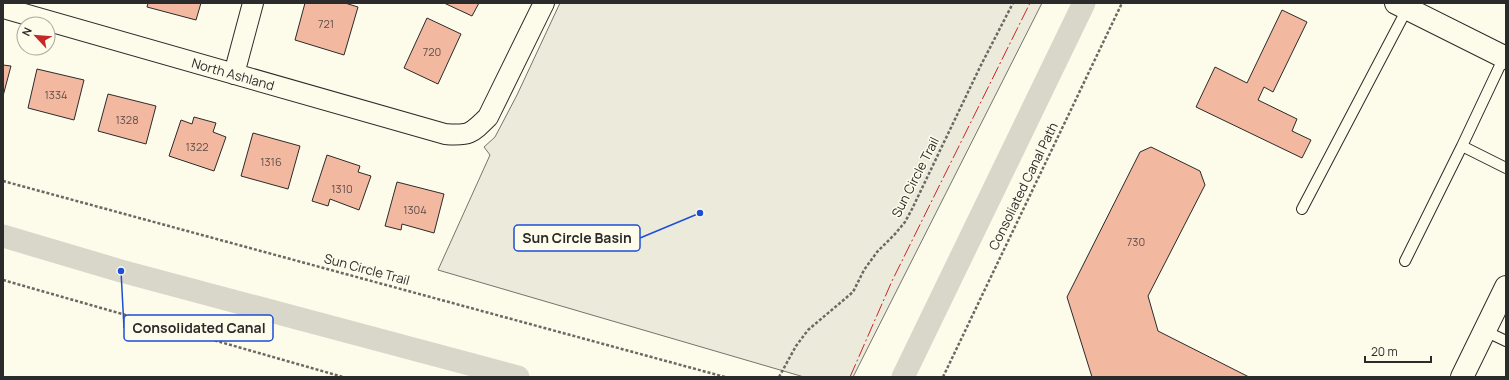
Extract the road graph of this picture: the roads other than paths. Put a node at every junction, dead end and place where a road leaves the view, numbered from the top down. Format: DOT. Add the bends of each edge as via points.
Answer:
graph roads {
  1 [pos="253,3"];
  2 [pos="544,3"];
  3 [pos="1401,6"];
  4 [pos="3,8"];
  5 [pos="1505,57"];
  6 [pos="234,74"];
  7 [pos="1462,146"];
  8 [pos="1506,168"];
  9 [pos="1302,208"];
  10 [pos="1405,261"];
  11 [pos="1506,287"];
  12 [pos="1485,331"];
  13 [pos="1506,342"];
  14 [pos="1462,377"];
  1 -- 6 [label="street"];
  2 -- 6 [label="street, North Ashland" via="488,117 477,128 463,136 445,134"];
  3 -- 5 [label="street"];
  3 -- 9 [label="lane"];
  4 -- 6 [label="street, North Ashland"];
  5 -- 7 [label="lane"];
  7 -- 8 [label="lane"];
  7 -- 10 [label="lane"];
  11 -- 12 [label="street"];
  12 -- 13 [label="lane"];
  12 -- 14 [label="street"];
}
